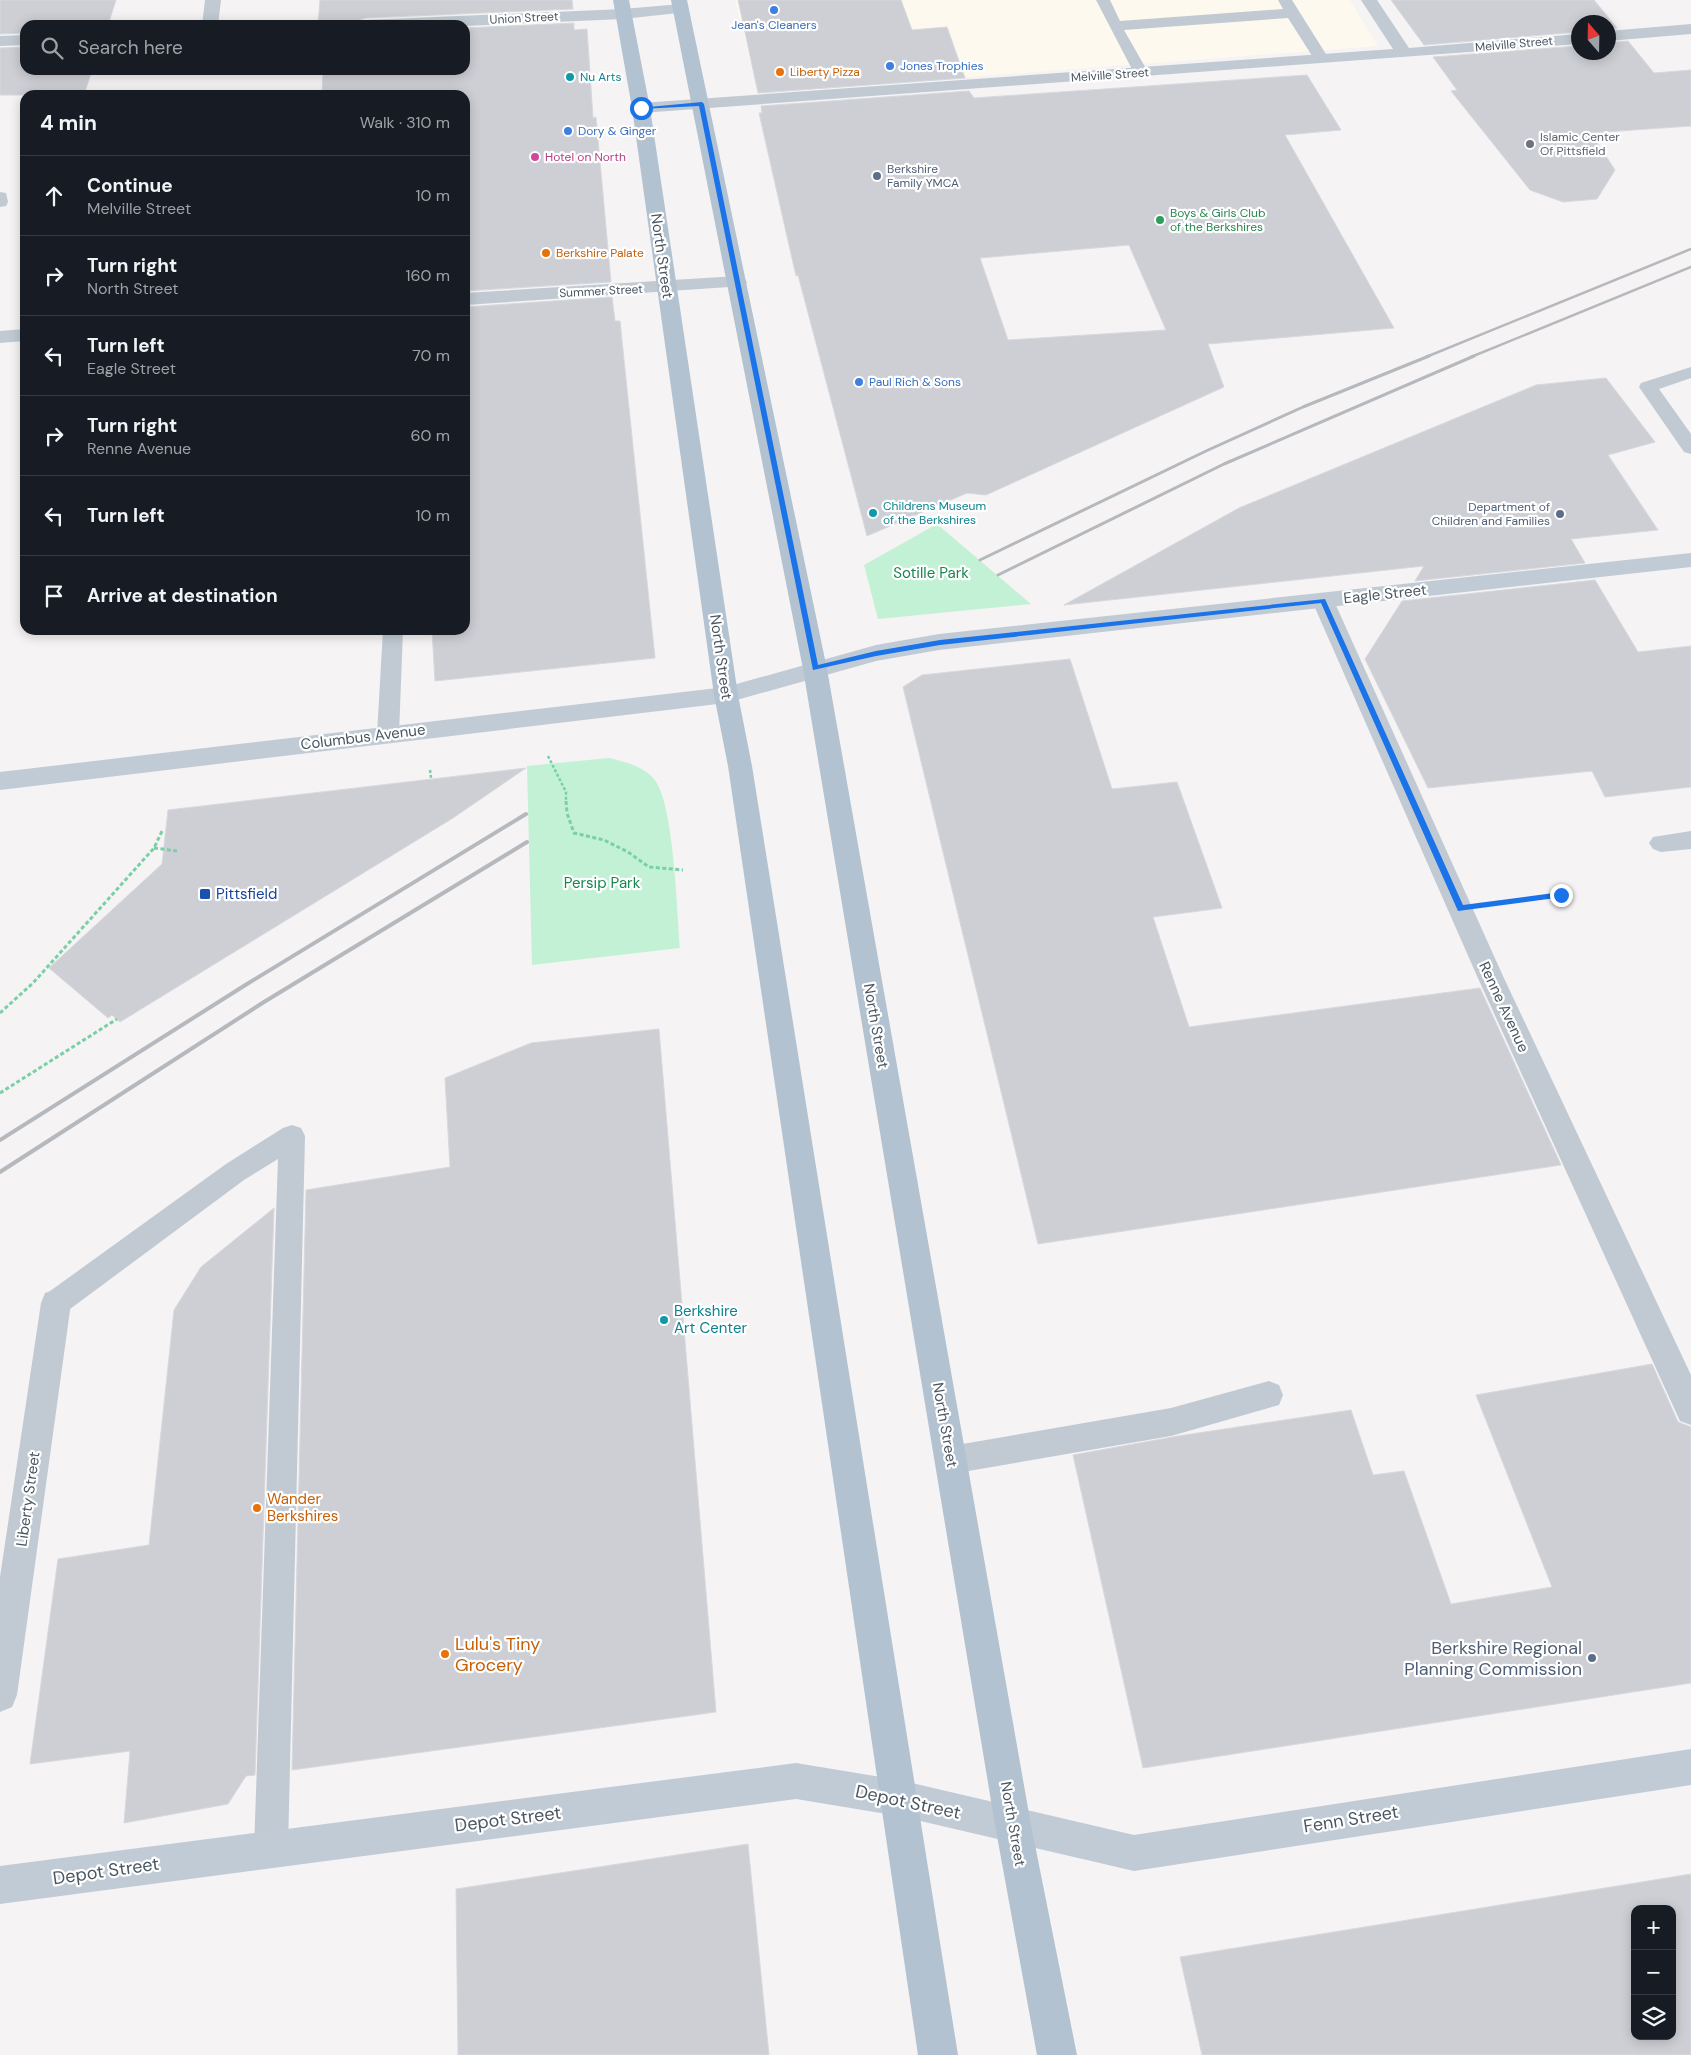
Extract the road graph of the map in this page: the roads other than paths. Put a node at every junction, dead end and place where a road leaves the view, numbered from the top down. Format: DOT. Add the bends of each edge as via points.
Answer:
graph roads {
  1 [pos="213,0"];
  2 [pos="1102,0"];
  3 [pos="1369,0"];
  4 [pos="680,5"];
  5 [pos="1289,6"];
  6 [pos="622,7"];
  7 [pos="211,20"];
  8 [pos="437,20"];
  9 [pos="1115,26"];
  10 [pos="1691,29"];
  11 [pos="1616,35"];
  12 [pos="1571,39"];
  13 [pos="20,40"];
  14 [pos="0,41"];
  15 [pos="1404,53"];
  16 [pos="1321,59"];
  17 [pos="1140,72"];
  18 [pos="702,104"];
  19 [pos="641,108"];
  20 [pos="0,197"];
  21 [pos="0,202"];
  22 [pos="737,282"];
  23 [pos="667,287"];
  24 [pos="470,299"];
  25 [pos="20,335"];
  26 [pos="0,337"];
  27 [pos="1691,372"];
  28 [pos="1691,448"];
  29 [pos="1691,560"];
  30 [pos="1323,601"];
  31 [pos="392,635"];
  32 [pos="815,668"];
  33 [pos="726,695"];
  34 [pos="388,734"];
  35 [pos="2,783"];
  36 [pos="1691,840"];
  37 [pos="1661,843"];
  38 [pos="56,1303"];
  39 [pos="1269,1395"];
  40 [pos="1691,1410"];
  41 [pos="951,1460"];
  42 [pos="0,1695"];
  43 [pos="1691,1767"];
  44 [pos="899,1798"];
  45 [pos="1013,1825"];
  46 [pos="271,1849"];
  47 [pos="0,1885"];
  48 [pos="938,2055"];
  49 [pos="1057,2055"];
  1 -- 7 [label="street"];
  2 -- 9 [label="lane"];
  3 -- 15 [label="street"];
  4 -- 6 [label="street, Union Street"];
  4 -- 18 [label="main road, North Street"];
  5 -- 9 [label="lane"];
  5 -- 16 [label="lane"];
  6 -- 8 [label="street, Union Street"];
  6 -- 19 [label="main road, North Street"];
  9 -- 17 [label="lane"];
  10 -- 11 [label="street"];
  12 -- 15 [label="street, Melville Street"];
  13 -- 14 [label="street"];
  15 -- 16 [label="street, Melville Street"];
  16 -- 17 [label="street, Melville Street"];
  17 -- 18 [label="street, Melville Street"];
  18 -- 19 [label="street, Melville Street"];
  18 -- 22 [label="main road, North Street"];
  19 -- 23 [label="main road, North Street"];
  20 -- 21 [label="lane"];
  22 -- 23 [label="street, Summer Street"];
  22 -- 32 [label="main road, North Street"];
  23 -- 24 [label="street, Summer Street"];
  23 -- 33 [label="main road, North Street"];
  25 -- 26 [label="street"];
  27 -- 28 [label="lane" via="1648,387"];
  29 -- 30 [label="street, Eagle Street"];
  30 -- 32 [label="street, Eagle Street" via="940,642"];
  30 -- 40 [label="street, Renne Avenue" via="1460,909"];
  31 -- 34 [label="lane"];
  32 -- 33 [label="street, Eagle Street"];
  32 -- 41 [label="main road, North Street"];
  33 -- 34 [label="street, Columbus Avenue"];
  33 -- 44 [label="main road, North Street" via="740,766"];
  34 -- 35 [label="street, Columbus Avenue"];
  36 -- 37 [label="lane"];
  38 -- 42 [label="street, Liberty Street"];
  38 -- 46 [label="lane" via="235,1172 292,1136"];
  39 -- 41 [label="lane" via="1171,1422"];
  41 -- 45 [label="main road, North Street"];
  43 -- 45 [label="street, Fenn Street" via="1134,1853"];
  44 -- 45 [label="street, Depot Street"];
  44 -- 46 [label="street, Depot Street" via="796,1781"];
  44 -- 48 [label="main road, North Street"];
  45 -- 49 [label="main road, North Street"];
  46 -- 47 [label="street, Depot Street"];
}
